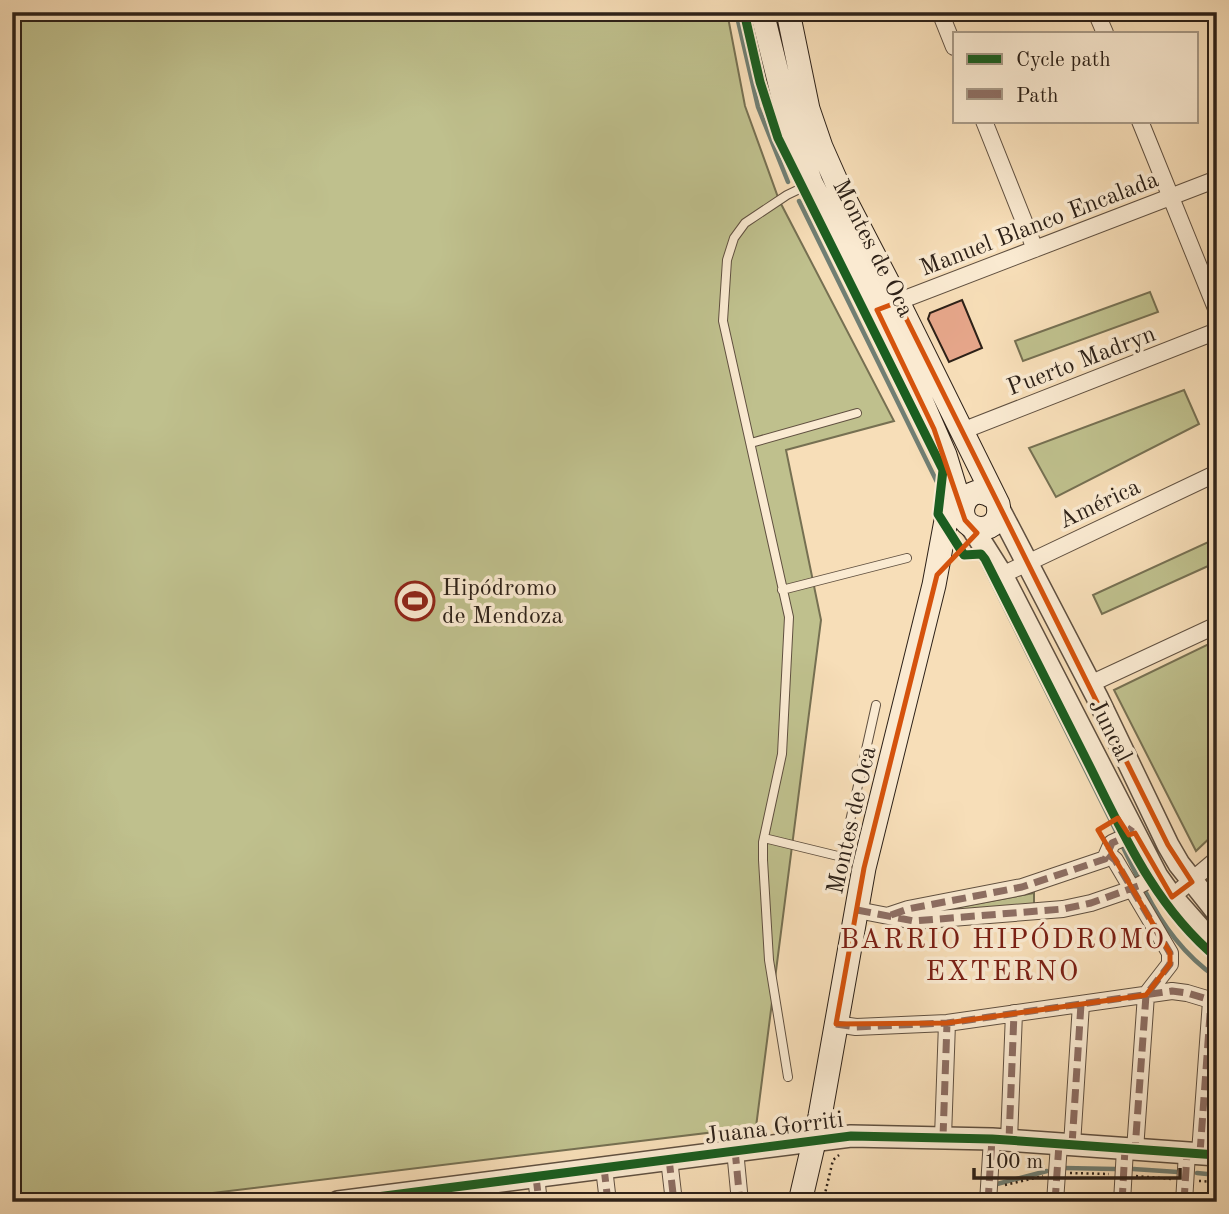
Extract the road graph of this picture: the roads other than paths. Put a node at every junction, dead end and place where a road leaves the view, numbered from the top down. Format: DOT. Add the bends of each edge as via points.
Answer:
graph roads {
  1 [pos="762,12"];
  2 [pos="788,12"];
  3 [pos="940,12"];
  4 [pos="1096,12"];
  5 [pos="1105,32"];
  6 [pos="953,44"];
  7 [pos="984,122"];
  8 [pos="1140,122"];
  9 [pos="1217,180"];
  10 [pos="811,183"];
  11 [pos="1171,197"];
  12 [pos="1035,249"];
  13 [pos="1211,281"];
  14 [pos="888,306"];
  15 [pos="1217,311"];
  16 [pos="1217,331"];
  17 [pos="857,413"];
  18 [pos="962,431"];
  19 [pos="751,443"];
  20 [pos="1217,473"];
  21 [pos="996,502"];
  22 [pos="971,518"];
  23 [pos="907,558"];
  24 [pos="1028,562"];
  25 [pos="937,575"];
  26 [pos="1002,575"];
  27 [pos="782,590"];
  28 [pos="1217,625"];
  29 [pos="1090,684"];
  30 [pos="876,705"];
  31 [pos="1132,827"];
  32 [pos="764,838"];
  33 [pos="1108,854"];
  34 [pos="1217,859"];
  35 [pos="1157,876"];
  36 [pos="1192,882"];
  37 [pos="1132,889"];
  38 [pos="1172,897"];
  39 [pos="857,910"];
  40 [pos="1217,912"];
  41 [pos="888,916"];
  42 [pos="1217,948"];
  43 [pos="1146,995"];
  44 [pos="1214,1002"];
  45 [pos="1081,1004"];
  46 [pos="1014,1013"];
  47 [pos="947,1023"];
  48 [pos="836,1024"];
  49 [pos="788,1077"];
  50 [pos="943,1137"];
  51 [pos="1001,1139"];
  52 [pos="816,1141"];
  53 [pos="1065,1144"];
  54 [pos="1130,1149"];
  55 [pos="735,1150"];
  56 [pos="1201,1154"];
  57 [pos="669,1159"];
  58 [pos="604,1168"];
  59 [pos="536,1177"];
  60 [pos="474,1193"];
  61 [pos="989,1195"];
  62 [pos="405,1197"];
  63 [pos="339,1202"];
  64 [pos="539,1202"];
  65 [pos="608,1202"];
  66 [pos="674,1202"];
  67 [pos="740,1202"];
  68 [pos="800,1202"];
  69 [pos="1055,1202"];
  70 [pos="1122,1202"];
  71 [pos="1184,1202"];
  1 -- 10 [label="main road, Montes de Oca" via="790,125"];
  2 -- 14 [label="main road, Montes de Oca" via="807,110"];
  3 -- 6 [label="street"];
  4 -- 5 [label="street"];
  7 -- 12 [label="street"];
  8 -- 11 [label="street"];
  9 -- 11 [label="street, Manuel Blanco Encalada"];
  10 -- 14 [label="main road, Montes de Oca"];
  10 -- 19 [label="lane" via="745,222 727,260 723,321"];
  11 -- 12 [label="street, Manuel Blanco Encalada"];
  11 -- 13 [label="street"];
  12 -- 14 [label="street, Manuel Blanco Encalada"];
  13 -- 15 [label="street"];
  14 -- 18 [label="main road, Montes de Oca"];
  14 -- 22 [label="main road, Montes de Oca" via="911,377"];
  16 -- 18 [label="street, Puerto Madryn"];
  17 -- 19 [label="lane"];
  18 -- 21 [label="main road, Montes de Oca"];
  19 -- 27 [label="lane"];
  20 -- 24 [label="street, América"];
  21 -- 22 [label="main road" via="995,521"];
  21 -- 22 [label="main road" via="978,492"];
  21 -- 24 [label="street, Juncal"];
  22 -- 25 [label="main road, Montes de Oca" via="967,541"];
  22 -- 25 [label="main road, Montes de Oca" via="947,515"];
  22 -- 26 [label="street, Juncal"];
  23 -- 27 [label="lane"];
  24 -- 26 [label="street, América"];
  24 -- 29 [label="street, Juncal"];
  25 -- 39 [label="main road, Montes de Oca"];
  26 -- 31 [label="street, Juncal"];
  27 -- 32 [label="lane" via="789,617 782,754"];
  28 -- 29 [label="street"];
  29 -- 36 [label="street, Juncal" via="1168,845"];
  30 -- 32 [label="lane" via="842,857"];
  31 -- 33 [label="street" via="1112,843"];
  31 -- 35 [label="street, Juncal"];
  32 -- 49 [label="lane" via="769,960"];
  33 -- 37 [label="street"];
  33 -- 41 [label="street" via="1105,859 1022,887"];
  34 -- 36 [label="street"];
  35 -- 37 [label="street"];
  35 -- 38 [label="street, Juncal"];
  36 -- 38 [label="street"];
  36 -- 40 [label="street, Juncal"];
  37 -- 41 [label="street" via="1063,909 914,921"];
  37 -- 43 [label="street" via="1170,953 1170,964"];
  38 -- 42 [label="street, Juncal"];
  39 -- 41 [label="street"];
  39 -- 48 [label="main road, Montes de Oca"];
  43 -- 44 [label="street" via="1172,991"];
  43 -- 45 [label="street"];
  43 -- 54 [label="street"];
  44 -- 56 [label="street"];
  45 -- 46 [label="street"];
  45 -- 53 [label="street"];
  46 -- 47 [label="street"];
  46 -- 51 [label="street"];
  47 -- 48 [label="street"];
  47 -- 50 [label="street"];
  48 -- 52 [label="main road, Montes de Oca"];
  50 -- 51 [label="street, Juana Gorriti"];
  50 -- 52 [label="street, Juana Gorriti" via="851,1136"];
  51 -- 53 [label="street, Juana Gorriti"];
  51 -- 61 [label="street"];
  52 -- 55 [label="street, Juana Gorriti"];
  52 -- 68 [label="main road, Montes de Oca"];
  53 -- 54 [label="street, Juana Gorriti"];
  53 -- 69 [label="street"];
  54 -- 56 [label="street, Juana Gorriti"];
  54 -- 70 [label="street"];
  55 -- 57 [label="street, Juana Gorriti"];
  55 -- 67 [label="street"];
  56 -- 71 [label="street" via="1185,1180"];
  57 -- 58 [label="street, Juana Gorriti"];
  57 -- 66 [label="street"];
  58 -- 59 [label="street, Juana Gorriti"];
  58 -- 65 [label="street"];
  59 -- 60 [label="street, Juana Gorriti"];
  59 -- 64 [label="street"];
  60 -- 62 [label="street, Juana Gorriti"];
  62 -- 63 [label="street, Juana Gorriti"];
}
